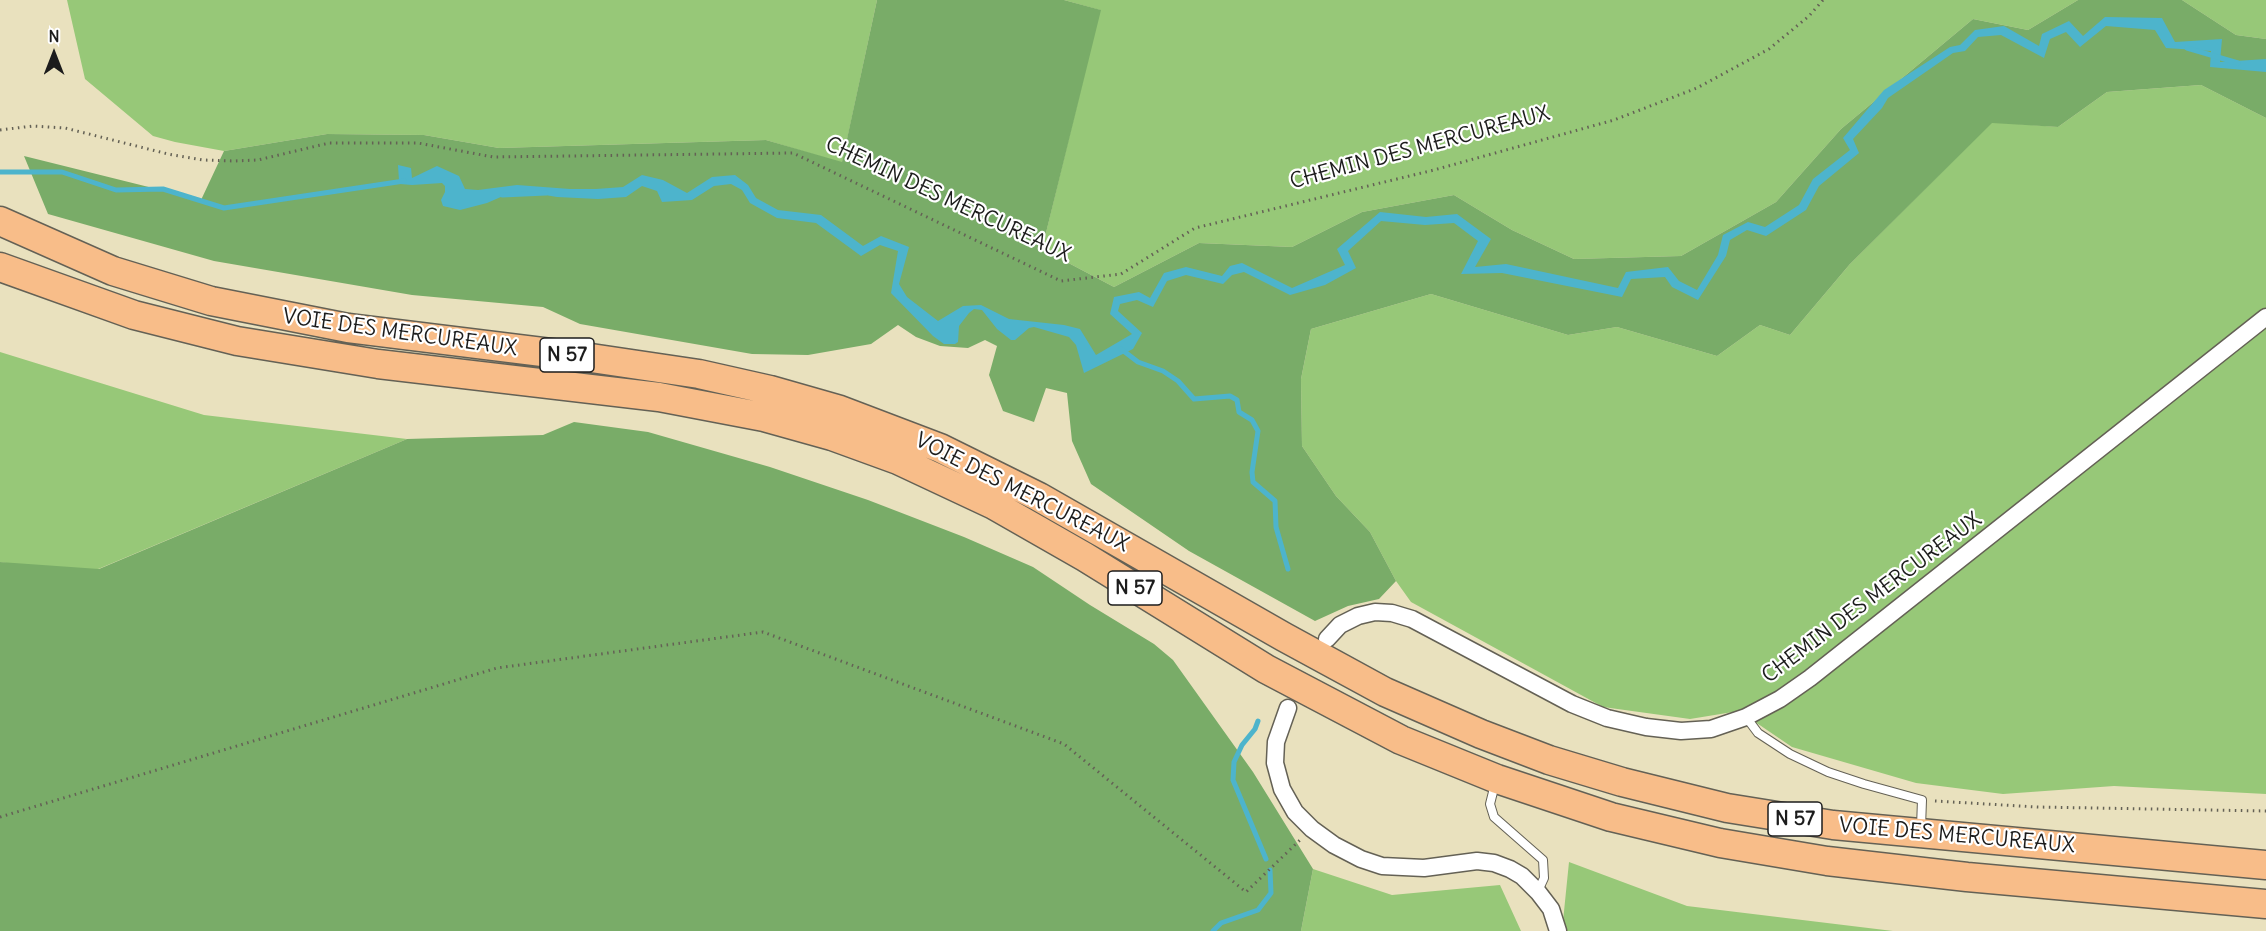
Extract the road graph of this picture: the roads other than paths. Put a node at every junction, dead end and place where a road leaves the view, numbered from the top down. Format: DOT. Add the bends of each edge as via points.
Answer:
graph roads {
  1 [pos="8,225"];
  2 [pos="0,267"];
  3 [pos="2266,317"];
  4 [pos="1327,639"];
  5 [pos="1288,708"];
  6 [pos="1746,717"];
  7 [pos="1497,779"];
  8 [pos="1920,834"];
  9 [pos="2266,865"];
  10 [pos="1538,892"];
  11 [pos="2266,904"];
  12 [pos="1558,931"];
  1 -- 8 [label="highway, VOIE DES MERCUREAUX / N 57" via="112,271 244,309 348,328 681,371 840,410 973,463 1347,672 1481,734 1549,760 1691,800 1797,820"];
  2 -- 7 [label="highway, VOIE DES MERCUREAUX / N 57" via="134,315 237,341 378,364 659,397 764,417 832,436 898,460 994,505 1298,687 1401,740"];
  3 -- 6 [label="street, CHEMIN DES MERCUREAUX" via="1810,678"];
  4 -- 6 [label="street, CHEMIN DES MERCUREAUX" via="1358,616 1392,613 1412,619 1572,704 1607,718 1682,731 1711,729"];
  5 -- 10 [label="street" via="1276,742 1275,763 1281,789 1294,812 1312,829 1343,850 1382,866 1403,868 1477,861 1522,876"];
  6 -- 8 [label="lane" via="1758,733 1828,772 1922,800"];
  7 -- 10 [label="lane" via="1490,804 1494,817 1543,860 1544,878"];
  7 -- 11 [label="highway, VOIE DES MERCUREAUX / N 57" via="1650,827 1790,855 1967,877"];
  8 -- 9 [label="highway, VOIE DES MERCUREAUX / N 57"];
  10 -- 12 [label="street" via="1551,909"];
}
